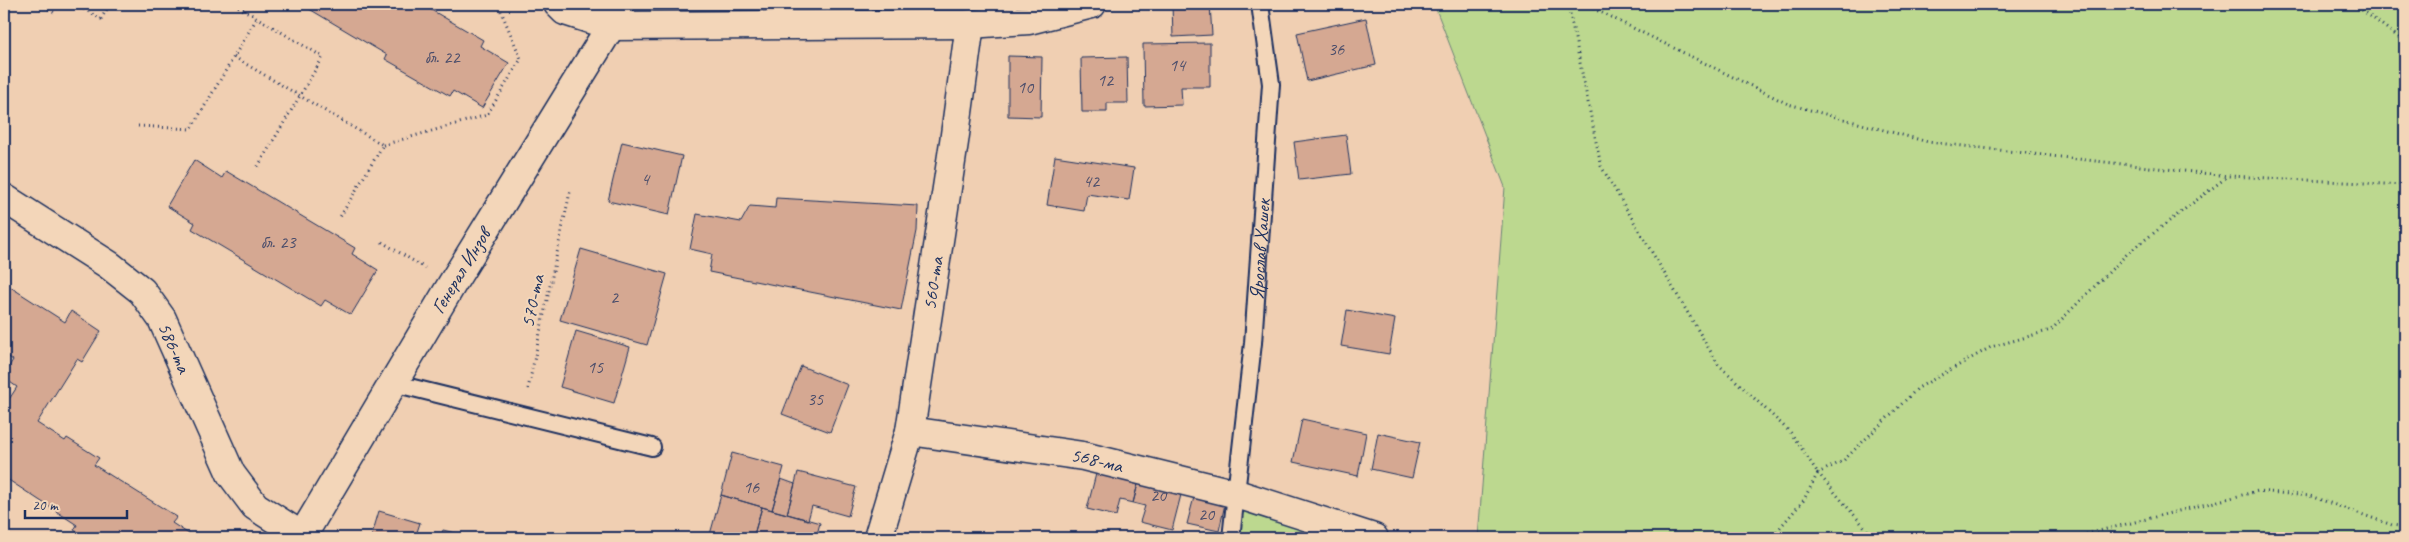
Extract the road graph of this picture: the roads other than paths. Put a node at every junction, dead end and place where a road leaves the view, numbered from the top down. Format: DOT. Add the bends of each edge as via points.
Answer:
graph roads {
  1 [pos="558,4"];
  2 [pos="1092,4"];
  3 [pos="1260,4"];
  4 [pos="1029,12"];
  5 [pos="616,15"];
  6 [pos="970,24"];
  7 [pos="4,198"];
  8 [pos="393,383"];
  9 [pos="910,431"];
  10 [pos="652,447"];
  11 [pos="1237,494"];
  12 [pos="301,537"];
  13 [pos="878,538"];
  14 [pos="1231,538"];
  15 [pos="1374,538"];
  1 -- 5 [label="street" via="565,11"];
  2 -- 4 [label="street"];
  3 -- 11 [label="lane, Ярослав Хашек" via="1271,84 1253,343"];
  4 -- 6 [label="street"];
  5 -- 6 [label="street"];
  5 -- 8 [label="street, Генерал Инзов"];
  6 -- 9 [label="street, 560-та"];
  7 -- 12 [label="street, 586-та" via="109,265 142,291 162,319 231,474 255,506"];
  8 -- 10 [label="lane"];
  8 -- 12 [label="street, Генерал Инзов"];
  9 -- 11 [label="street, 568-ма" via="1084,456"];
  9 -- 13 [label="street, 560-та"];
  11 -- 14 [label="lane"];
  11 -- 15 [label="street, 568-ма"];
}
